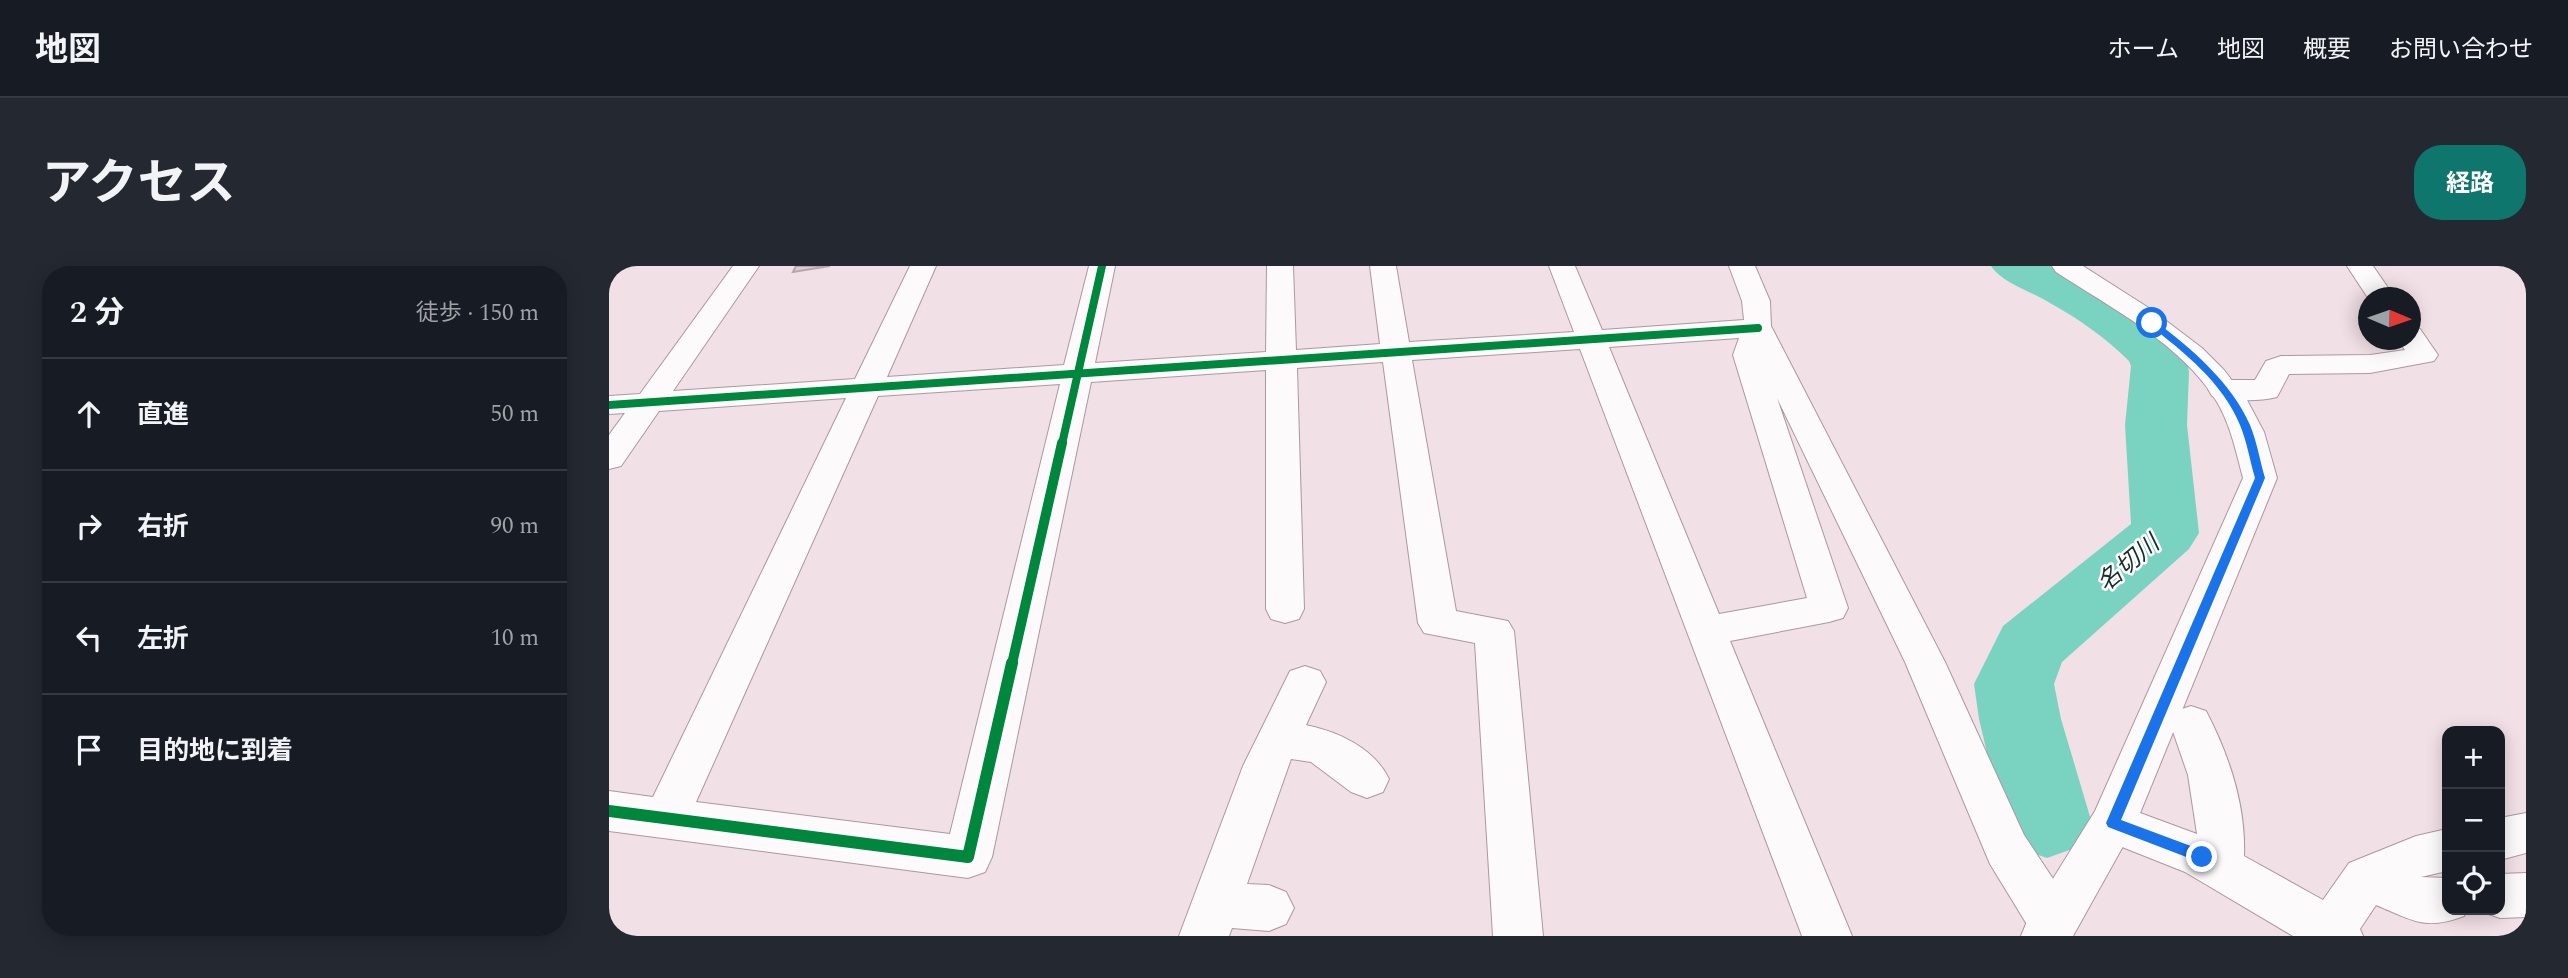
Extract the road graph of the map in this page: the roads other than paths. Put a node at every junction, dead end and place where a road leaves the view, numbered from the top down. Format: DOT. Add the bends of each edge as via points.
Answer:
graph roads {
  1 [pos="746,266"];
  2 [pos="923,266"];
  3 [pos="1102,266"];
  4 [pos="1280,266"];
  5 [pos="1383,266"];
  6 [pos="1562,266"];
  7 [pos="1742,266"];
  8 [pos="2065,266"];
  9 [pos="2360,266"];
  10 [pos="2374,287"];
  11 [pos="1758,328"];
  12 [pos="1591,339"];
  13 [pos="2420,350"];
  14 [pos="1396,352"];
  15 [pos="1283,360"];
  16 [pos="1078,374"];
  17 [pos="866,388"];
  18 [pos="2223,389"];
  19 [pos="649,403"];
  20 [pos="609,405"];
  21 [pos="609,459"];
  22 [pos="1285,609"];
  23 [pos="1707,631"];
  24 [pos="1305,681"];
  25 [pos="2191,723"];
  26 [pos="1277,743"];
  27 [pos="1367,779"];
  28 [pos="609,811"];
  29 [pos="666,818"];
  30 [pos="2113,823"];
  31 [pos="2526,833"];
  32 [pos="2505,838"];
  33 [pos="2442,851"];
  34 [pos="2220,867"];
  35 [pos="2366,878"];
  36 [pos="2526,895"];
  37 [pos="2505,897"];
  38 [pos="2442,900"];
  39 [pos="1269,908"];
  40 [pos="1210,920"];
  41 [pos="2049,929"];
  42 [pos="2335,934"];
  43 [pos="1518,936"];
  44 [pos="1827,936"];
  1 -- 19 [label="street"];
  2 -- 17 [label="street"];
  3 -- 16 [label="street"];
  4 -- 15 [label="street"];
  5 -- 14 [label="street"];
  6 -- 12 [label="street"];
  7 -- 11 [label="street" via="1761,312"];
  8 -- 18 [label="street" via="2188,351"];
  9 -- 10 [label="street"];
  11 -- 12 [label="street"];
  11 -- 23 [label="street" via="1748,355 1829,608"];
  11 -- 41 [label="street" via="1925,662 2007,849"];
  12 -- 14 [label="street"];
  12 -- 23 [label="street"];
  13 -- 18 [label="street" via="2423,355 2370,366 2281,365 2266,390"];
  14 -- 15 [label="street"];
  14 -- 43 [label="street" via="1438,623 1494,631"];
  15 -- 16 [label="street"];
  15 -- 22 [label="street"];
  16 -- 17 [label="street"];
  16 -- 29 [label="street" via="968,857"];
  17 -- 19 [label="street"];
  17 -- 29 [label="street"];
  18 -- 30 [label="street" via="2245,425 2260,478"];
  19 -- 20 [label="street"];
  19 -- 21 [label="street"];
  23 -- 44 [label="street"];
  24 -- 26 [label="street"];
  25 -- 34 [label="street" via="2223,835"];
  26 -- 27 [label="street" via="1299,741 1333,752"];
  26 -- 40 [label="street"];
  28 -- 29 [label="street"];
  30 -- 34 [label="street"];
  30 -- 41 [label="street"];
  31 -- 32 [label="street"];
  33 -- 35 [label="street"];
  34 -- 42 [label="street"];
  35 -- 38 [label="street" via="2425,902"];
  35 -- 42 [label="street"];
  36 -- 37 [label="street"];
  39 -- 40 [label="street"];
}
